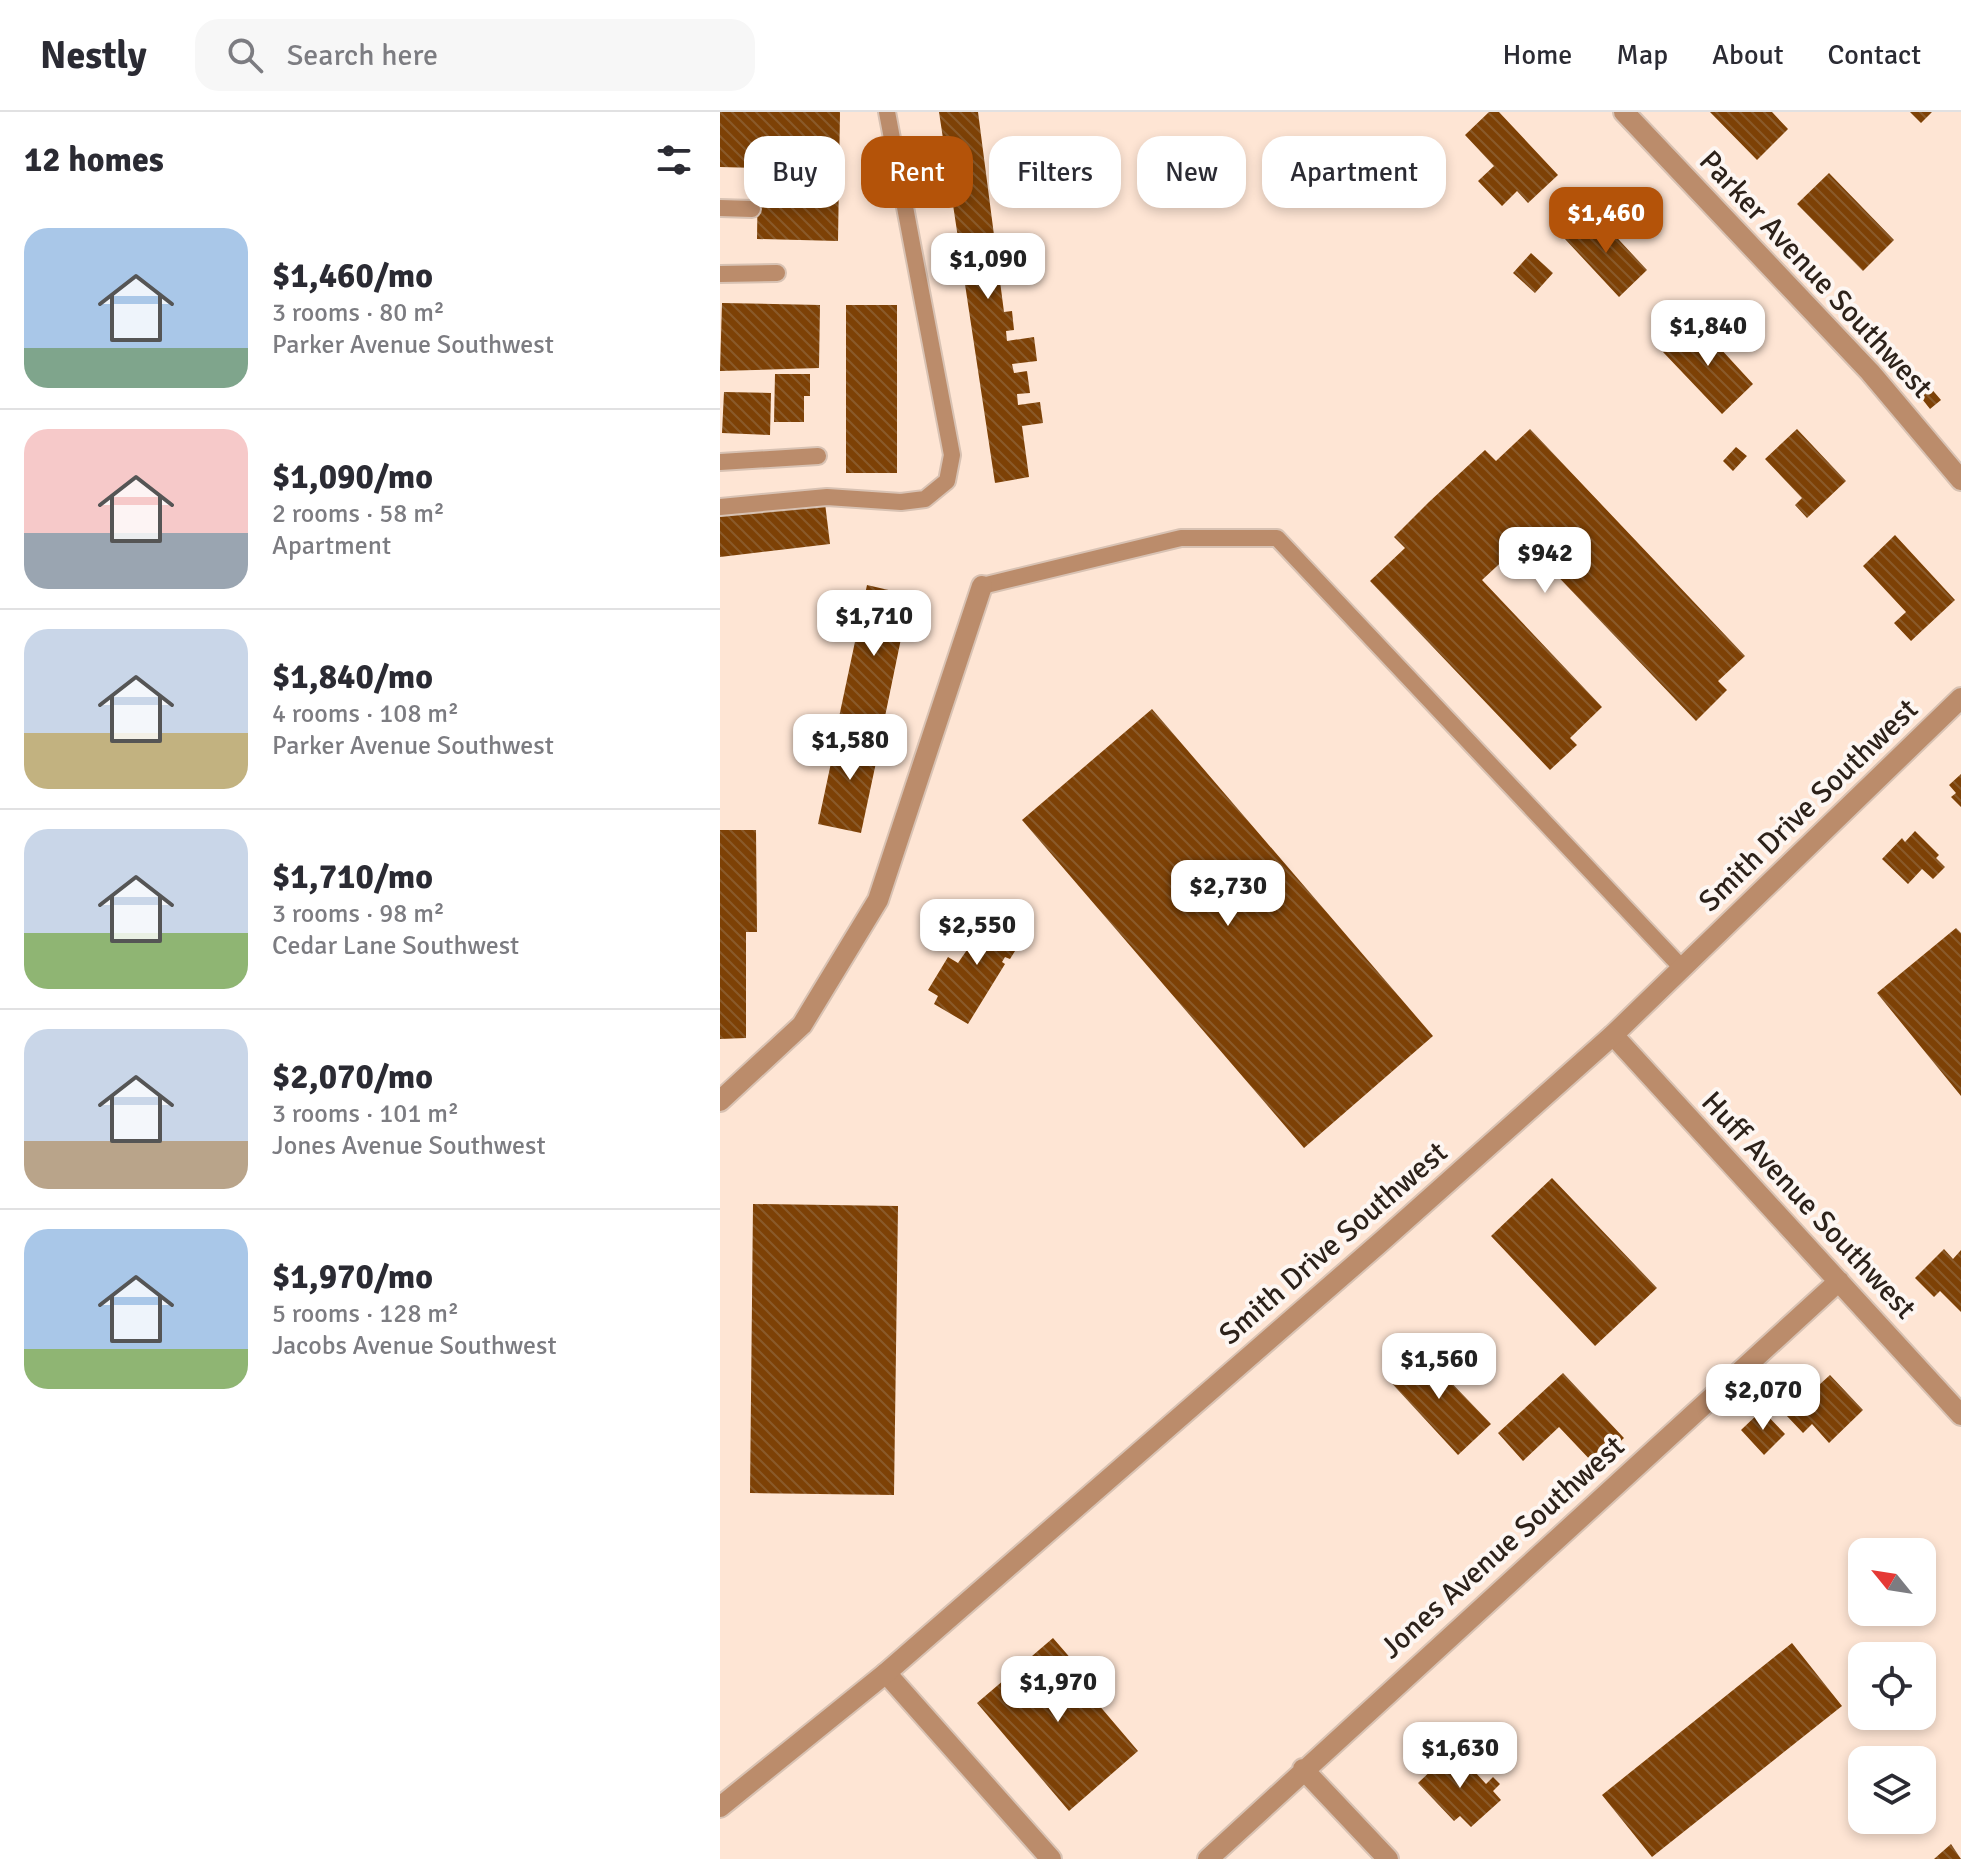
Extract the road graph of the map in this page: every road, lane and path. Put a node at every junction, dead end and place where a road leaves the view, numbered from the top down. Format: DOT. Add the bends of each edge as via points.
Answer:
graph roads {
  1 [pos="887,112"];
  2 [pos="1624,112"];
  3 [pos="720,208"];
  4 [pos="752,209"];
  5 [pos="777,273"];
  6 [pos="720,274"];
  7 [pos="818,456"];
  8 [pos="720,462"];
  9 [pos="1961,480"];
  10 [pos="720,507"];
  11 [pos="982,586"];
  12 [pos="1961,698"];
  13 [pos="1682,968"];
  14 [pos="1613,1035"];
  15 [pos="720,1101"];
  16 [pos="1839,1281"];
  17 [pos="1961,1415"];
  18 [pos="886,1673"];
  19 [pos="1303,1769"];
  20 [pos="720,1807"];
  21 [pos="1051,1859"];
  22 [pos="1208,1859"];
  23 [pos="1388,1859"];
  1 -- 10 [label="lane" via="952,455 947,481 925,499 901,502 827,497"];
  2 -- 9 [label="street, Parker Avenue Southwest" via="1870,372"];
  3 -- 4 [label="lane"];
  5 -- 6 [label="lane"];
  7 -- 8 [label="lane"];
  11 -- 13 [label="lane" via="1181,538 1277,538"];
  11 -- 15 [label="street" via="878,900 802,1025"];
  12 -- 13 [label="street, Smith Drive Southwest"];
  13 -- 14 [label="street, Smith Drive Southwest"];
  14 -- 16 [label="street, Huff Avenue Southwest"];
  14 -- 18 [label="street, Smith Drive Southwest"];
  16 -- 17 [label="street, Huff Avenue Southwest"];
  16 -- 19 [label="street, Jones Avenue Southwest"];
  18 -- 20 [label="street, Smith Drive Southwest"];
  18 -- 21 [label="street"];
  19 -- 22 [label="street, Jones Avenue Southwest"];
  19 -- 23 [label="street"];
}
